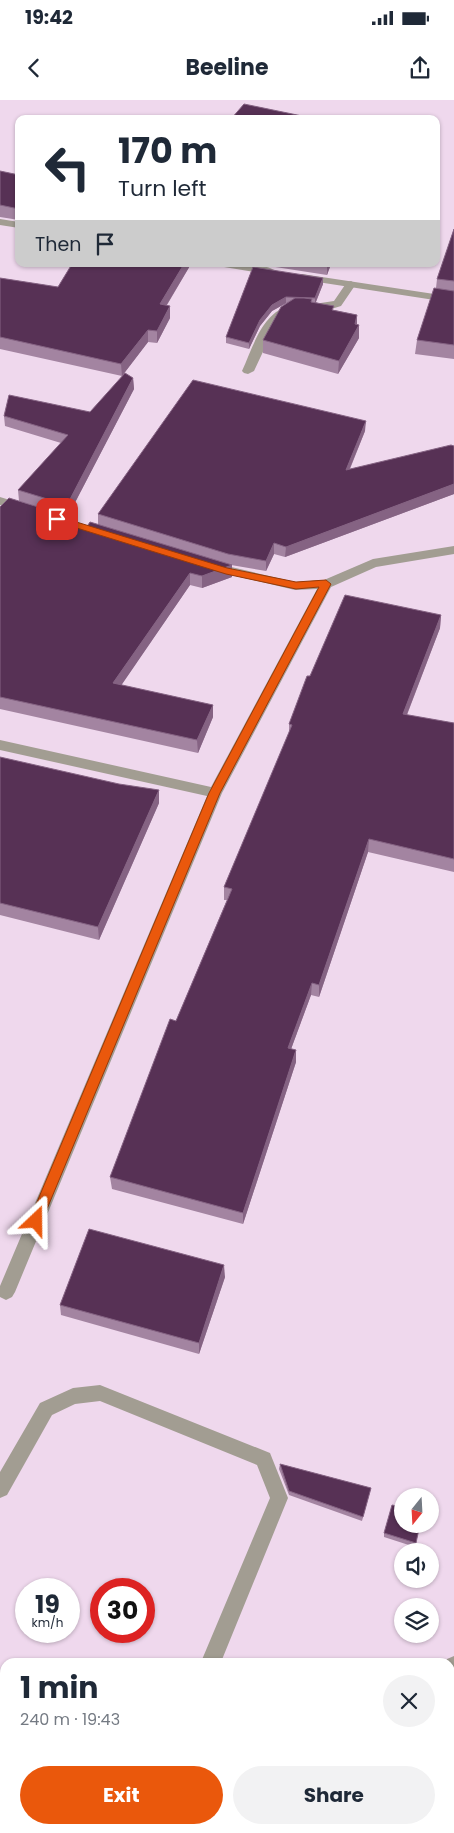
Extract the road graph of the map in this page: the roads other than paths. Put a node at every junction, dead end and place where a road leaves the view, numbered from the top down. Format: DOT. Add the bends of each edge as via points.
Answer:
graph roads {
  1 [pos="0,222"];
  2 [pos="15,224"];
  3 [pos="258,267"];
  4 [pos="351,284"];
  5 [pos="454,300"];
  6 [pos="248,371"];
  7 [pos="0,501"];
  8 [pos="38,513"];
  9 [pos="454,550"];
  10 [pos="198,562"];
  11 [pos="326,584"];
  12 [pos="0,745"];
  13 [pos="214,793"];
  14 [pos="6,1292"];
  15 [pos="0,1489"];
  16 [pos="213,1658"];
  1 -- 2 [label="street"];
  3 -- 4 [label="street"];
  4 -- 5 [label="street"];
  4 -- 6 [label="street" via="342,302 336,305 282,310 272,322"];
  7 -- 8 [label="street"];
  9 -- 11 [label="street" via="373,564"];
  10 -- 11 [label="street" via="296,586"];
  11 -- 13 [label="street"];
  12 -- 13 [label="street"];
  13 -- 14 [label="street"];
  15 -- 16 [label="street" via="46,1409 72,1396 100,1393 264,1459 279,1498"];
}
